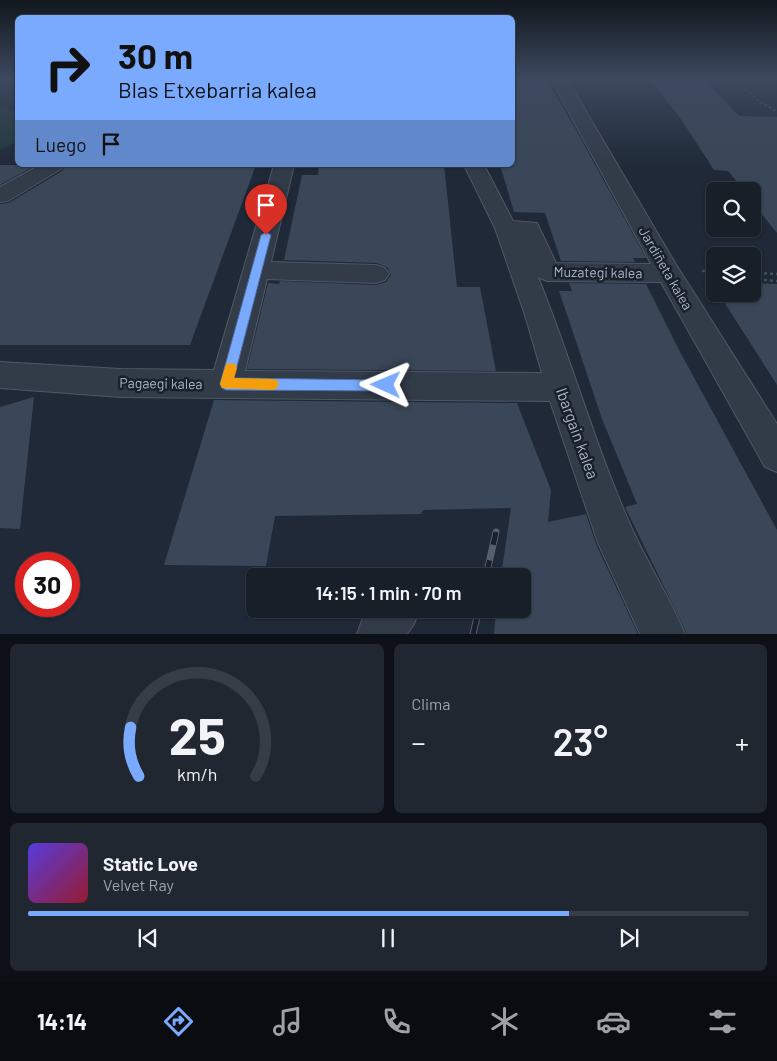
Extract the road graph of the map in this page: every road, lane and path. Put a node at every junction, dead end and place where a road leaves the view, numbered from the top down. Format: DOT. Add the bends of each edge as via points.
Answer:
graph roads {
  1 [pos="576,109"];
  2 [pos="51,167"];
  3 [pos="283,167"];
  4 [pos="475,167"];
  5 [pos="0,196"];
  6 [pos="506,228"];
  7 [pos="257,270"];
  8 [pos="669,273"];
  9 [pos="761,273"];
  10 [pos="376,274"];
  11 [pos="777,274"];
  12 [pos="761,280"];
  13 [pos="777,281"];
  14 [pos="0,375"];
  15 [pos="226,384"];
  16 [pos="562,387"];
  17 [pos="777,455"];
  18 [pos="392,618"];
  19 [pos="380,634"];
  20 [pos="663,634"];
  1 -- 8 [label="street, Jardiñeta kalea"];
  2 -- 5 [label="street"];
  3 -- 7 [label="street"];
  4 -- 6 [label="street"];
  6 -- 8 [label="street, Muzategi kalea" via="529,228 547,272"];
  6 -- 16 [label="street, Ibargain kalea"];
  7 -- 10 [label="street"];
  7 -- 15 [label="street"];
  8 -- 17 [label="street, Jardiñeta kalea"];
  9 -- 11 [label="path"];
  12 -- 13 [label="path"];
  14 -- 15 [label="street, Pagaegi kalea" via="121,383"];
  15 -- 16 [label="street, Pagaegi kalea"];
  16 -- 20 [label="street, Ibargain kalea" via="618,543"];
  18 -- 19 [label="street"];
}
